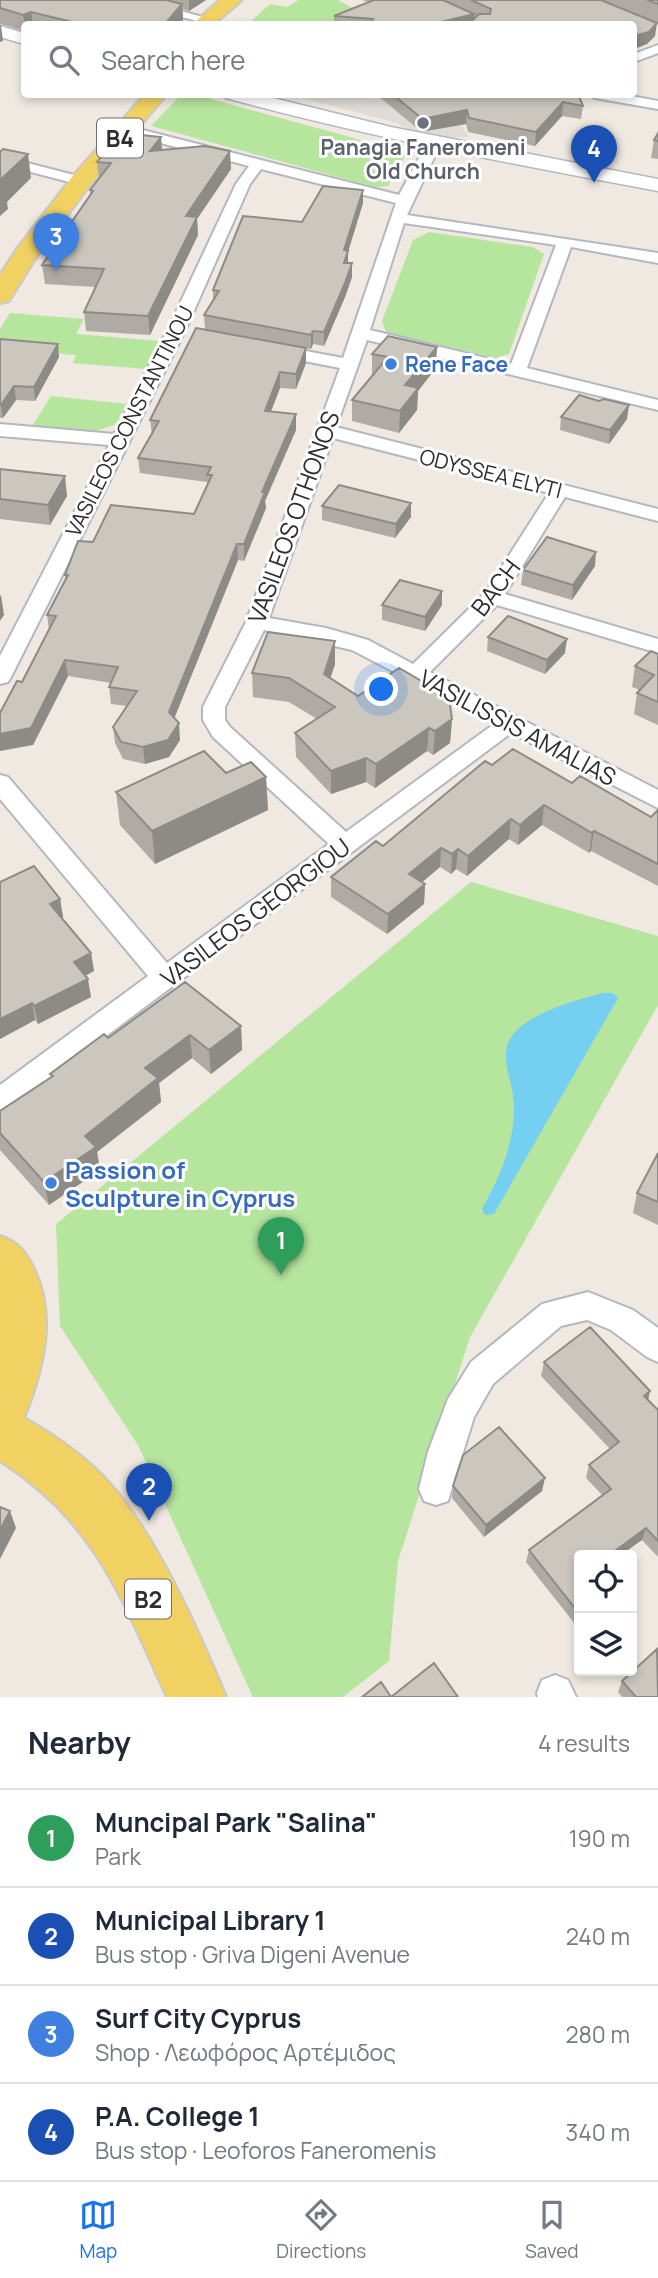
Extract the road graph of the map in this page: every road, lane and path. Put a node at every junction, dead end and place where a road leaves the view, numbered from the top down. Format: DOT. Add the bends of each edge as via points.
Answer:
graph roads {
  1 [pos="125,0"];
  2 [pos="241,4"];
  3 [pos="202,21"];
  4 [pos="208,21"];
  5 [pos="232,21"];
  6 [pos="0,24"];
  7 [pos="0,31"];
  8 [pos="21,34"];
  9 [pos="21,34"];
  10 [pos="21,37"];
  11 [pos="0,48"];
  12 [pos="658,48"];
  13 [pos="637,57"];
  14 [pos="127,98"];
  15 [pos="154,98"];
  16 [pos="247,98"];
  17 [pos="276,98"];
  18 [pos="617,98"];
  19 [pos="658,105"];
  20 [pos="314,114"];
  21 [pos="127,130"];
  22 [pos="93,135"];
  23 [pos="434,143"];
  24 [pos="74,155"];
  25 [pos="0,160"];
  26 [pos="257,164"];
  27 [pos="81,181"];
  28 [pos="47,185"];
  29 [pos="658,185"];
  30 [pos="401,210"];
  31 [pos="565,242"];
  32 [pos="658,258"];
  33 [pos="0,295"];
  34 [pos="361,333"];
  35 [pos="256,347"];
  36 [pos="349,365"];
  37 [pos="517,371"];
  38 [pos="658,405"];
  39 [pos="0,430"];
  40 [pos="325,430"];
  41 [pos="120,440"];
  42 [pos="560,490"];
  43 [pos="658,515"];
  44 [pos="493,597"];
  45 [pos="257,622"];
  46 [pos="658,646"];
  47 [pos="417,673"];
  48 [pos="0,677"];
  49 [pos="510,723"];
  50 [pos="0,783"];
  51 [pos="658,800"];
  52 [pos="345,845"];
  53 [pos="165,978"];
  54 [pos="0,1100"];
  55 [pos="0,1257"];
  56 [pos="658,1347"];
  57 [pos="0,1414"];
  58 [pos="0,1432"];
  59 [pos="436,1489"];
  60 [pos="197,1697"];
  1 -- 3 [label="street"];
  2 -- 4 [label="main road"];
  2 -- 5 [label="main road"];
  6 -- 8 [label="main road"];
  7 -- 9 [label="main road"];
  10 -- 11 [label="main road"];
  12 -- 13 [label="street"];
  14 -- 22 [label="main road, B4"];
  15 -- 21 [label="main road, B4"];
  16 -- 20 [label="main road"];
  17 -- 20 [label="main road"];
  18 -- 19 [label="street"];
  20 -- 23 [label="main road"];
  21 -- 26 [label="street"];
  21 -- 27 [label="main road, B4"];
  23 -- 29 [label="main road"];
  23 -- 30 [label="street, VASILEOS OTHONOS"];
  24 -- 28 [label="main road, B4"];
  25 -- 28 [label="street"];
  26 -- 30 [label="street"];
  26 -- 41 [label="street, VASILEOS CONSTANTINOU" via="243,184 183,333"];
  27 -- 28 [label="street"];
  27 -- 33 [label="main road, B4"];
  30 -- 31 [label="street"];
  30 -- 34 [label="street, VASILEOS OTHONOS"];
  31 -- 32 [label="street"];
  31 -- 37 [label="street"];
  34 -- 36 [label="street, VASILEOS OTHONOS"];
  34 -- 37 [label="street"];
  35 -- 36 [label="street"];
  36 -- 40 [label="street, VASILEOS OTHONOS"];
  37 -- 38 [label="street"];
  39 -- 41 [label="street"];
  40 -- 42 [label="street, ODYSSEA ELYTI"];
  40 -- 45 [label="street, VASILEOS OTHONOS"];
  41 -- 48 [label="street, VASILEOS CONSTANTINOU"];
  42 -- 43 [label="street, ODYSSEA ELYTI"];
  42 -- 44 [label="street, BACH"];
  44 -- 46 [label="street"];
  44 -- 47 [label="street, BACH"];
  45 -- 47 [label="street, VASILISSIS AMALIAS" via="343,639"];
  45 -- 52 [label="street, VASILEOS OTHONOS" via="214,708 214,720 221,732"];
  47 -- 49 [label="street, VASILISSIS AMALIAS"];
  49 -- 51 [label="street, VASILISSIS AMALIAS"];
  49 -- 52 [label="street, VASILEOS GEORGIOU"];
  50 -- 53 [label="street"];
  52 -- 53 [label="street, VASILEOS GEORGIOU"];
  53 -- 54 [label="street, VASILEOS GEORGIOU"];
  55 -- 57 [label="main road" via="15,1281 22,1307 18,1356"];
  56 -- 59 [label="street" via="622,1320 589,1306 553,1314 482,1373 460,1410"];
  58 -- 60 [label="main road, B2" via="58,1471 93,1504 126,1553"];
}
